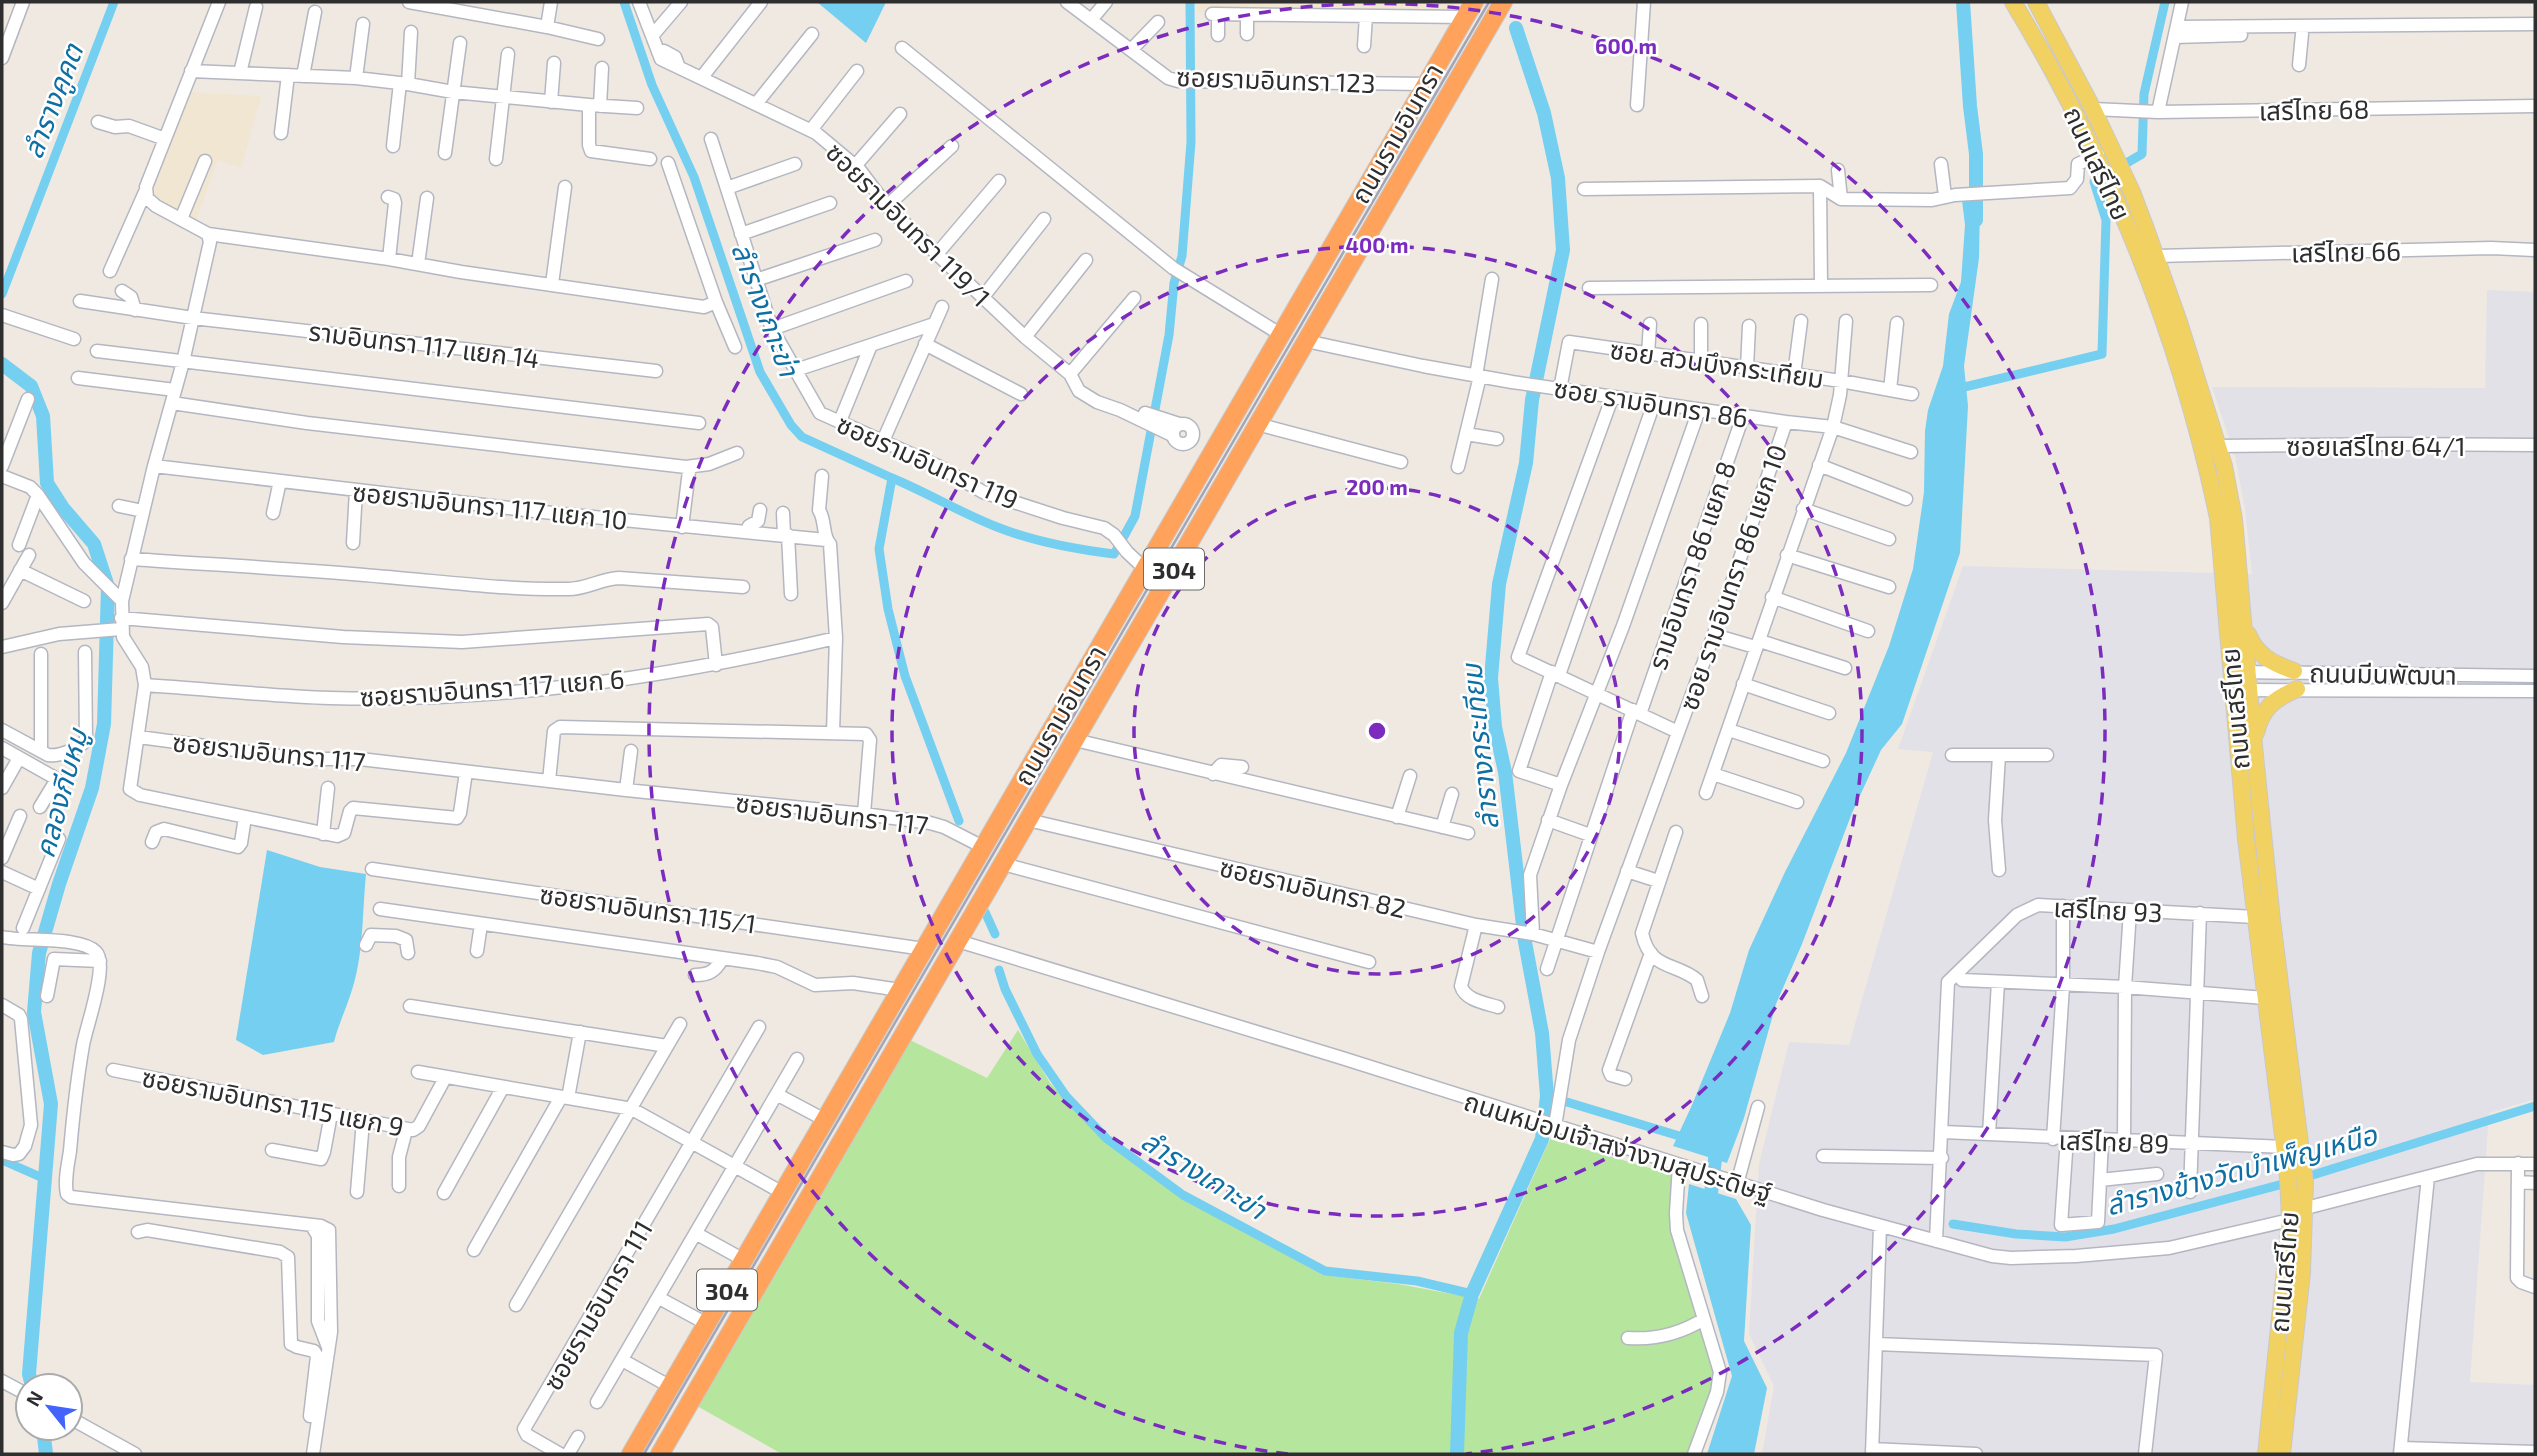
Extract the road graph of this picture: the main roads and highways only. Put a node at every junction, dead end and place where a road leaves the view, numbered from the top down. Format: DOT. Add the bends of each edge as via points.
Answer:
graph roads {
  1 [pos="1503,2"];
  2 [pos="2013,2"];
  3 [pos="2028,2"];
  4 [pos="2036,2"];
  5 [pos="1470,10"];
  6 [pos="2050,29"];
  7 [pos="2103,155"];
  8 [pos="2117,178"];
  9 [pos="2245,625"];
  10 [pos="2294,671"];
  11 [pos="2297,690"];
  12 [pos="2253,742"];
  13 [pos="826,1119"];
  14 [pos="848,1131"];
  15 [pos="631,1454"];
  16 [pos="660,1454"];
  17 [pos="2266,1454"];
  18 [pos="2282,1454"];
  1 -- 14 [label="highway, ถนนรามอินทรา / 304"];
  2 -- 7 [label="main road, ถนนเสรีไทย"];
  3 -- 6 [label="main road"];
  4 -- 6 [label="main road, ถนนเสรีไทย"];
  5 -- 13 [label="highway, ถนนรามอินทรา / 304"];
  6 -- 7 [label="main road, ถนนเสรีไทย" via="2093,109"];
  7 -- 8 [label="main road, ถนนเสรีไทย"];
  8 -- 9 [label="main road, ถนนเสรีไทย" via="2156,256 2224,466"];
  8 -- 17 [label="main road, ถนนเสรีไทย" via="2207,467 2218,518 2255,917 2290,1220"];
  9 -- 10 [label="main road" via="2263,657"];
  9 -- 12 [label="main road, ถนนเสรีไทย"];
  11 -- 12 [label="main road" via="2268,705"];
  12 -- 18 [label="main road, ถนนเสรีไทย" via="2305,1178 2302,1273"];
  13 -- 14 [label="highway"];
  13 -- 15 [label="highway, ถนนรามอินทรา / 304"];
  14 -- 16 [label="highway, ถนนรามอินทรา / 304"];
}
